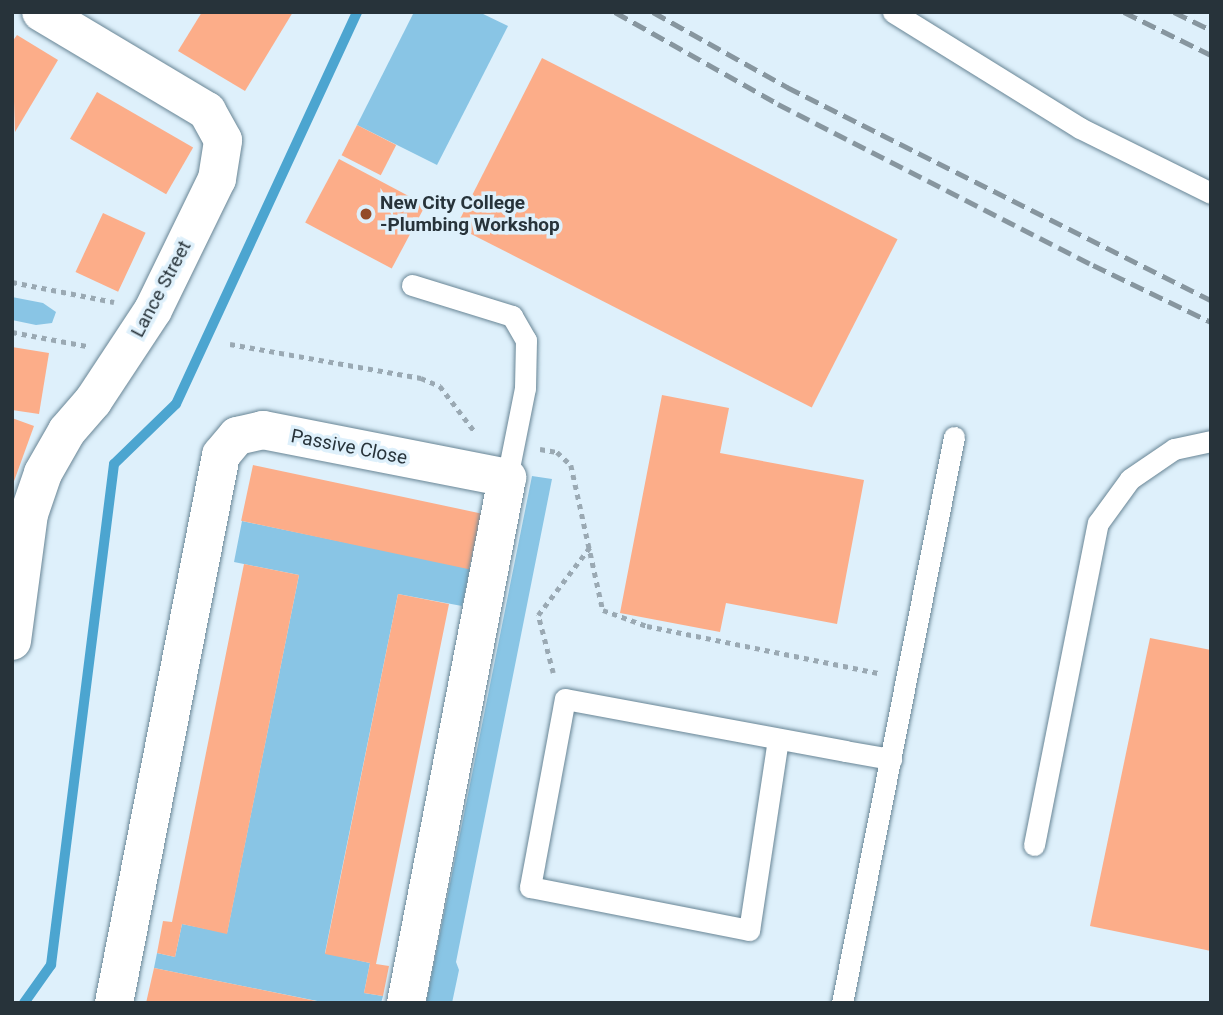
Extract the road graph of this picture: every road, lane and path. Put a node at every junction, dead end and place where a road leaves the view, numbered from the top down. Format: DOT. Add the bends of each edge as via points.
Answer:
graph roads {
  1 [pos="41,12"];
  2 [pos="893,12"];
  3 [pos="85,23"];
  4 [pos="1211,193"];
  5 [pos="12,282"];
  6 [pos="412,285"];
  7 [pos="153,310"];
  8 [pos="12,332"];
  9 [pos="230,344"];
  10 [pos="125,354"];
  11 [pos="954,437"];
  12 [pos="1211,441"];
  13 [pos="510,461"];
  14 [pos="590,546"];
  15 [pos="15,596"];
  16 [pos="12,641"];
  17 [pos="906,679"];
  18 [pos="565,699"];
  19 [pos="778,739"];
  20 [pos="891,759"];
  21 [pos="1034,845"];
  22 [pos="114,1003"];
  23 [pos="406,1003"];
  24 [pos="842,1003"];
  1 -- 3 [label="street, Lance Street"];
  2 -- 4 [label="lane" via="1080,128"];
  3 -- 7 [label="street, Lance Street" via="207,111 223,140 217,179"];
  5 -- 7 [label="path"];
  6 -- 13 [label="lane" via="512,316 526,340 525,388"];
  7 -- 10 [label="street, Lance Street"];
  8 -- 10 [label="path"];
  9 -- 13 [label="path" via="421,378 440,386 481,438"];
  10 -- 15 [label="street, Lance Street" via="67,431 43,473 29,514"];
  11 -- 17 [label="lane"];
  12 -- 21 [label="lane" via="1174,449 1130,479 1098,523"];
  13 -- 14 [label="path" via="557,452 571,466"];
  13 -- 22 [label="street, Passive Close" via="263,430 237,436 222,455"];
  13 -- 23 [label="street"];
  14 -- 17 [label="path" via="603,610 647,626"];
  14 -- 18 [label="path" via="538,615 548,660"];
  15 -- 16 [label="street, Lance Street"];
  17 -- 20 [label="lane"];
  18 -- 19 [label="lane"];
  18 -- 19 [label="lane" via="530,887 749,930"];
  19 -- 20 [label="lane"];
  20 -- 24 [label="lane"];
}
